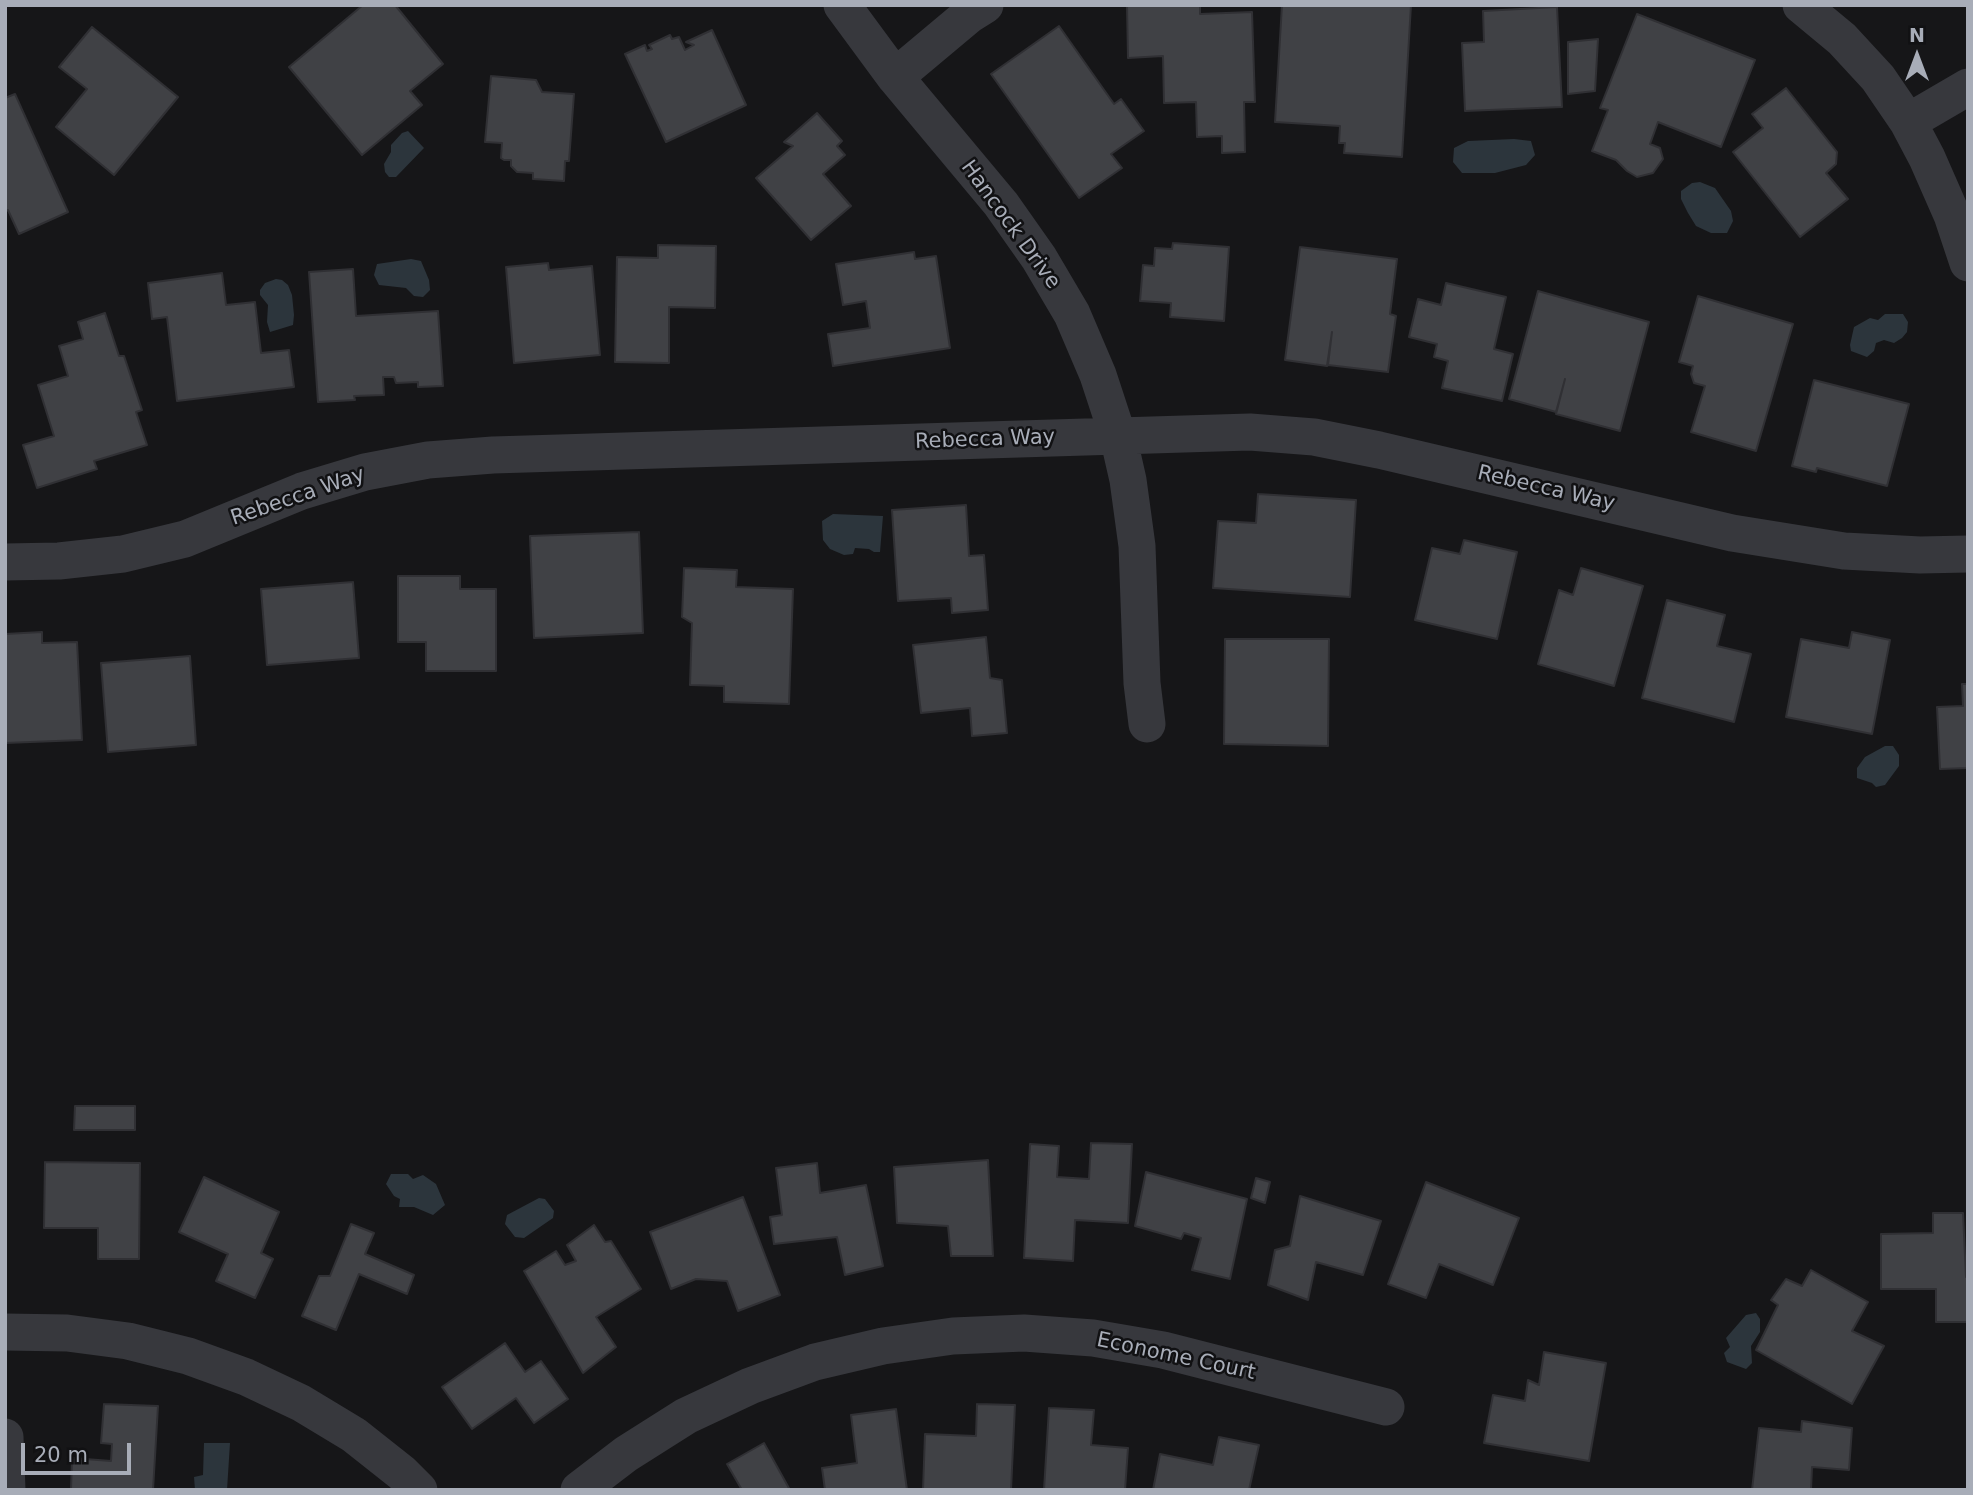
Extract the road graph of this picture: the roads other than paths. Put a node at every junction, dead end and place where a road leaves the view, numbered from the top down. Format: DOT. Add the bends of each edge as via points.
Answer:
graph roads {
  1 [pos="842,5"];
  2 [pos="985,5"];
  3 [pos="1801,5"];
  4 [pos="895,77"];
  5 [pos="1968,87"];
  6 [pos="1908,122"];
  7 [pos="1968,263"];
  8 [pos="1118,436"];
  9 [pos="1968,554"];
  10 [pos="5,562"];
  11 [pos="1147,724"];
  12 [pos="5,1332"];
  13 [pos="1386,1407"];
  14 [pos="5,1437"];
  15 [pos="7,1490"];
  16 [pos="419,1490"];
  17 [pos="579,1490"];
  1 -- 4 [label="street, Hancock Drive"];
  2 -- 4 [label="street"];
  3 -- 6 [label="street" via="1842,39 1878,78"];
  4 -- 8 [label="street, Hancock Drive" via="1001,204 1039,258 1077,327"];
  5 -- 6 [label="street"];
  6 -- 7 [label="street" via="1952,215"];
  8 -- 9 [label="street, Rebecca Way" via="1250,432 1314,437 1732,533 1844,551"];
  8 -- 10 [label="street, Rebecca Way" via="493,454 428,460 302,491 185,539 122,554"];
  8 -- 11 [label="street, Hancock Drive" via="1137,546"];
  12 -- 16 [label="street" via="67,1333 128,1341 246,1377 354,1435"];
  13 -- 17 [label="street, Econome Court" via="1163,1350 1093,1338 1024,1333 953,1336 827,1359 750,1386 686,1416"];
  14 -- 15 [label="street"];
}
